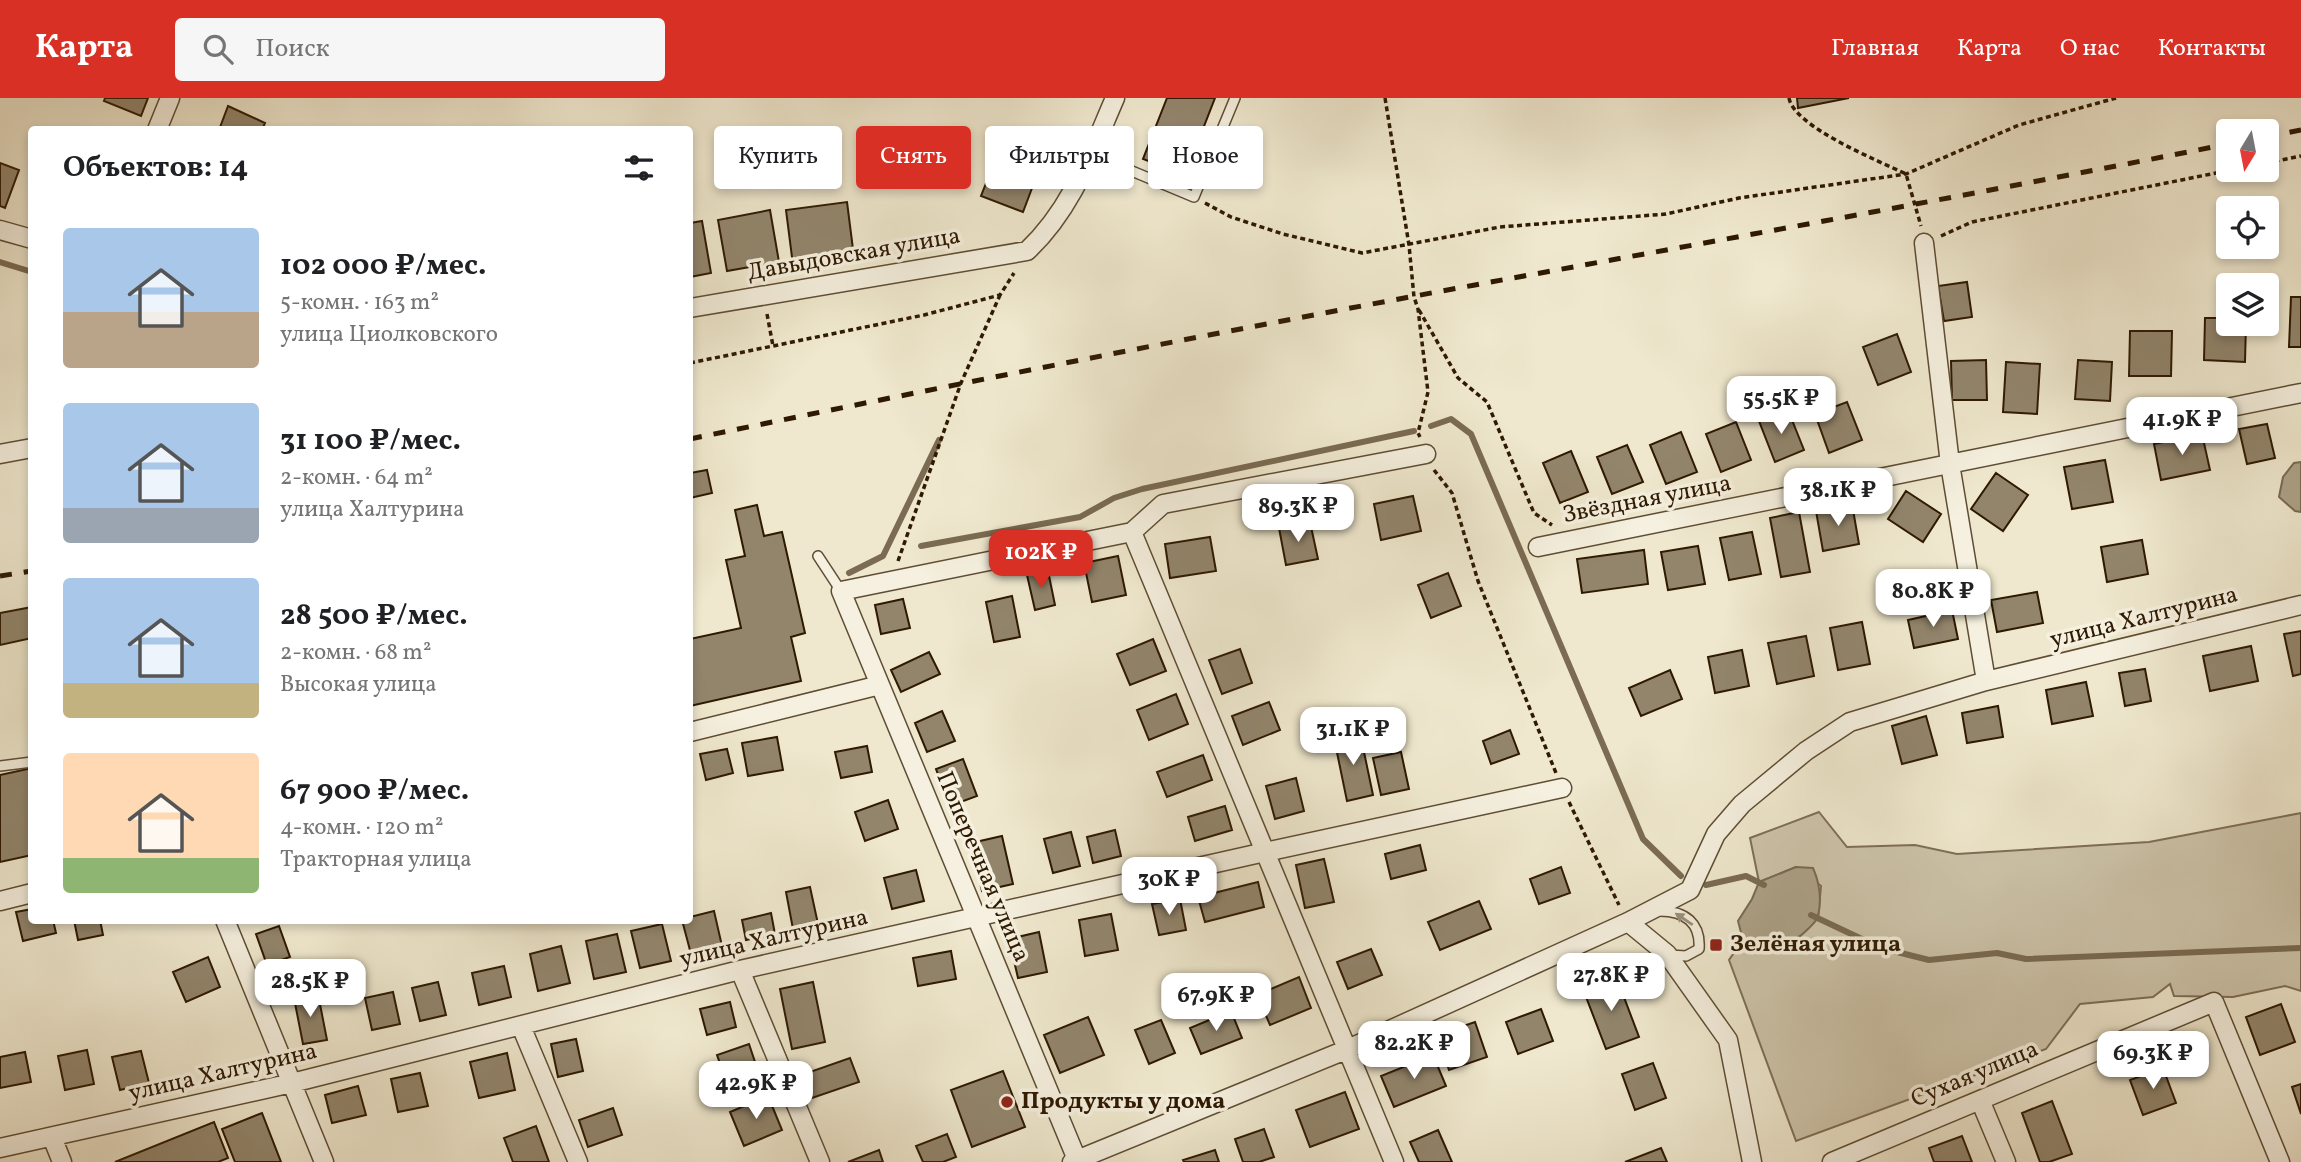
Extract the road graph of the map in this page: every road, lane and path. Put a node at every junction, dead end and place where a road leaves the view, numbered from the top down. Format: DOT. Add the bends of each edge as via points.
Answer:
graph roads {
  1 [pos="170,98"];
  2 [pos="1115,98"];
  3 [pos="1235,98"];
  4 [pos="1385,98"];
  5 [pos="1789,98"];
  6 [pos="2116,98"];
  7 [pos="159,126"];
  8 [pos="1103,126"];
  9 [pos="2301,156"];
  10 [pos="2279,160"];
  11 [pos="1134,172"];
  12 [pos="2216,173"];
  13 [pos="1906,174"];
  14 [pos="1075,189"];
  15 [pos="1194,197"];
  16 [pos="0,230"];
  17 [pos="28,238"];
  18 [pos="1924,243"];
  19 [pos="1409,246"];
  20 [pos="1027,251"];
  21 [pos="764,294"];
  22 [pos="1000,295"];
  23 [pos="693,307"];
  24 [pos="1418,309"];
  25 [pos="773,346"];
  26 [pos="693,362"];
  27 [pos="2301,393"];
  28 [pos="28,449"];
  29 [pos="0,454"];
  30 [pos="1426,454"];
  31 [pos="1950,464"];
  32 [pos="1132,532"];
  33 [pos="1573,540"];
  34 [pos="1538,547"];
  35 [pos="818,556"];
  36 [pos="897,563"];
  37 [pos="841,591"];
  38 [pos="2301,605"];
  39 [pos="1986,681"];
  40 [pos="880,685"];
  41 [pos="693,731"];
  42 [pos="28,762"];
  43 [pos="0,766"];
  44 [pos="1562,788"];
  45 [pos="1265,852"];
  46 [pos="28,894"];
  47 [pos="0,901"];
  48 [pos="1649,911"];
  49 [pos="977,918"];
  50 [pos="1628,922"];
  51 [pos="227,924"];
  52 [pos="1667,954"];
  53 [pos="740,971"];
  54 [pos="521,1026"];
  55 [pos="1348,1049"];
  56 [pos="292,1083"];
  57 [pos="1980,1100"];
  58 [pos="52,1137"];
  59 [pos="0,1148"];
  60 [pos="1076,1161"];
  61 [pos="62,1162"];
  62 [pos="324,1162"];
  63 [pos="578,1162"];
  64 [pos="820,1162"];
  65 [pos="1394,1162"];
  66 [pos="1752,1162"];
  67 [pos="1832,1162"];
  68 [pos="2006,1162"];
  69 [pos="2280,1162"];
  1 -- 7 [label="street"];
  2 -- 8 [label="street"];
  3 -- 15 [label="lane"];
  4 -- 19 [label="path"];
  5 -- 13 [label="path" via="1800,117"];
  6 -- 13 [label="path" via="2019,125"];
  9 -- 10 [label="path"];
  11 -- 15 [label="lane"];
  12 -- 18 [label="path" via="1972,222"];
  13 -- 18 [label="path"];
  13 -- 19 [label="path" via="1739,198 1666,214 1500,227"];
  14 -- 20 [label="street" via="1046,233"];
  15 -- 19 [label="path" via="1231,217 1362,253"];
  16 -- 17 [label="street"];
  18 -- 31 [label="street"];
  19 -- 24 [label="path"];
  20 -- 21 [label="street, Давыдовская улица"];
  20 -- 22 [label="path"];
  21 -- 23 [label="street, Давыдовская улица"];
  21 -- 25 [label="path"];
  22 -- 25 [label="path"];
  22 -- 36 [label="path" via="961,383"];
  24 -- 30 [label="path" via="1428,392 1418,433"];
  24 -- 33 [label="path" via="1458,378 1487,402 1534,513"];
  25 -- 26 [label="path"];
  27 -- 31 [label="street, Звёздная улица"];
  28 -- 29 [label="street"];
  30 -- 32 [label="street" via="1163,504"];
  30 -- 44 [label="path" via="1452,493 1478,581"];
  31 -- 33 [label="street, Звёздная улица"];
  31 -- 39 [label="street"];
  32 -- 37 [label="street"];
  32 -- 45 [label="street"];
  33 -- 34 [label="street, Звёздная улица"];
  35 -- 37 [label="lane"];
  37 -- 40 [label="street, Поперечная улица"];
  38 -- 39 [label="street, улица Халтурина"];
  39 -- 48 [label="street, улица Халтурина" via="1850,722 1806,751 1742,804 1716,834 1690,890"];
  40 -- 41 [label="street"];
  40 -- 49 [label="street, Поперечная улица"];
  42 -- 43 [label="lane"];
  44 -- 45 [label="street, улица Халтурина"];
  44 -- 50 [label="path"];
  45 -- 49 [label="street, улица Халтурина"];
  45 -- 55 [label="street"];
  46 -- 47 [label="street"];
  48 -- 50 [label="street, улица Халтурина"];
  52 -- 48 [label="lane, one-way" via="1686,956 1699,949 1700,935 1690,920 1671,911"];
  49 -- 53 [label="street, улица Халтурина"];
  49 -- 60 [label="street, Поперечная улица"];
  50 -- 52 [label="street"];
  50 -- 55 [label="street, улица Халтурина"];
  51 -- 56 [label="street"];
  52 -- 66 [label="street" via="1728,1040"];
  53 -- 54 [label="street, улица Халтурина"];
  53 -- 64 [label="street"];
  54 -- 56 [label="street, улица Халтурина"];
  54 -- 63 [label="street"];
  55 -- 60 [label="street, улица Халтурина"];
  55 -- 65 [label="street"];
  56 -- 58 [label="street, улица Халтурина"];
  56 -- 62 [label="street"];
  57 -- 67 [label="street, Сухая улица"];
  57 -- 68 [label="street"];
  57 -- 69 [label="street, Сухая улица" via="2214,1002"];
  58 -- 59 [label="street, улица Халтурина"];
  58 -- 61 [label="street"];
}
